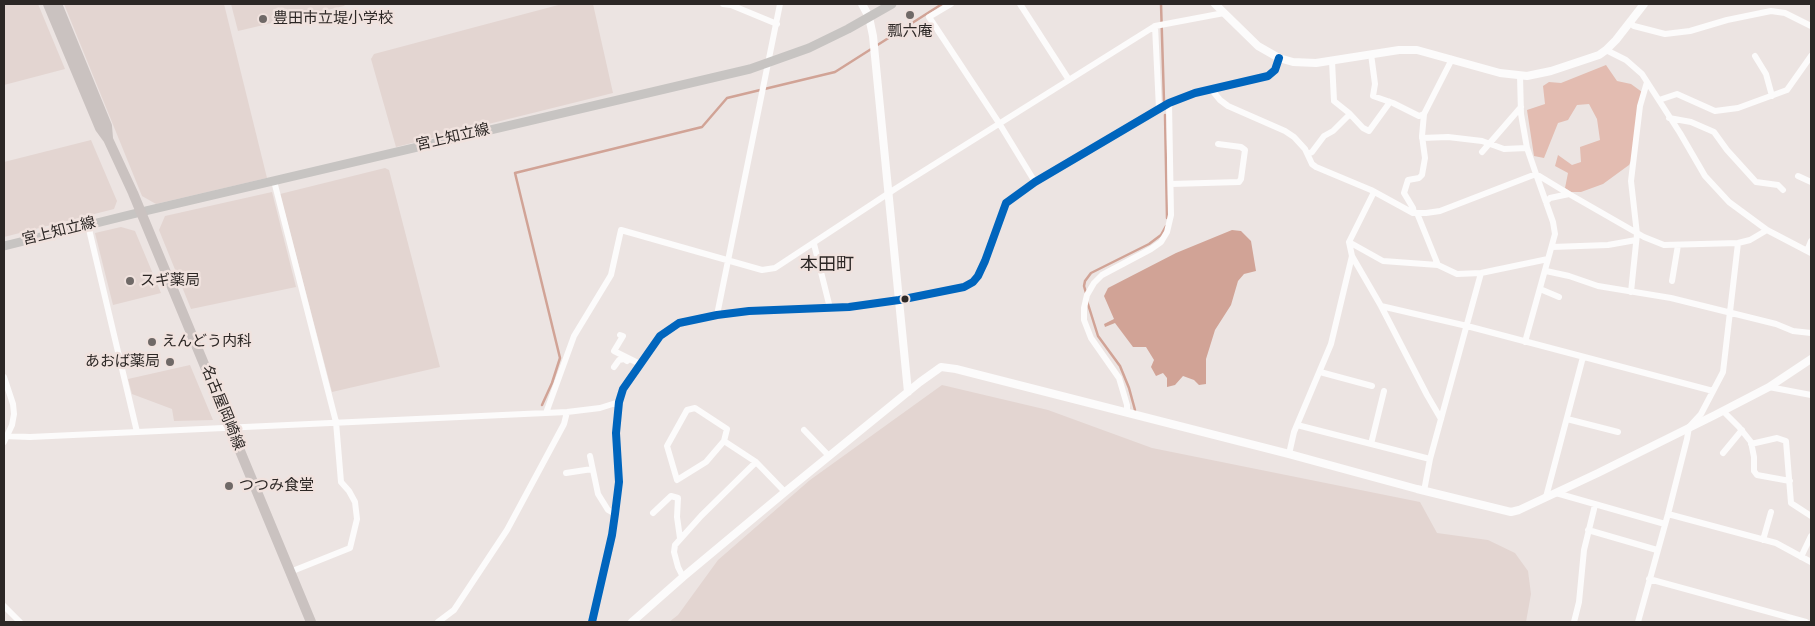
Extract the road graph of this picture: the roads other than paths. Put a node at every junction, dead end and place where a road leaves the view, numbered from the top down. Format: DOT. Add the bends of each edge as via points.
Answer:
graph roads {
  1 [pos="48,4"];
  2 [pos="57,4"];
  3 [pos="722,4"];
  4 [pos="780,4"];
  5 [pos="862,4"];
  6 [pos="892,4"];
  7 [pos="951,4"];
  8 [pos="1020,4"];
  9 [pos="1215,4"];
  10 [pos="1644,4"];
  11 [pos="1224,13"];
  12 [pos="869,17"];
  13 [pos="1630,22"];
  14 [pos="777,24"];
  15 [pos="1157,25"];
  16 [pos="1811,26"];
  17 [pos="1606,50"];
  18 [pos="1371,54"];
  19 [pos="1755,56"];
  20 [pos="1811,56"];
  21 [pos="1279,58"];
  22 [pos="1452,59"];
  23 [pos="767,61"];
  24 [pos="1332,61"];
  25 [pos="1520,76"];
  26 [pos="1068,80"];
  27 [pos="1647,82"];
  28 [pos="1211,89"];
  29 [pos="1772,96"];
  30 [pos="1659,100"];
  31 [pos="1390,102"];
  32 [pos="1169,103"];
  33 [pos="1521,107"];
  34 [pos="1159,109"];
  35 [pos="1350,114"];
  36 [pos="1424,114"];
  37 [pos="1669,118"];
  38 [pos="999,123"];
  39 [pos="1422,138"];
  40 [pos="108,139"];
  41 [pos="1489,143"];
  42 [pos="1218,144"];
  43 [pos="1527,148"];
  44 [pos="1482,152"];
  45 [pos="1308,154"];
  46 [pos="1536,174"];
  47 [pos="1798,176"];
  48 [pos="274,181"];
  49 [pos="1035,182"];
  50 [pos="1811,182"];
  51 [pos="1171,184"];
  52 [pos="1783,190"];
  53 [pos="1374,192"];
  54 [pos="888,194"];
  55 [pos="1569,194"];
  56 [pos="1546,202"];
  57 [pos="141,212"];
  58 [pos="1416,213"];
  59 [pos="88,225"];
  60 [pos="1767,230"];
  61 [pos="1637,237"];
  62 [pos="1811,241"];
  63 [pos="1349,242"];
  64 [pos="1738,243"];
  65 [pos="814,244"];
  66 [pos="1678,245"];
  67 [pos="4,246"];
  68 [pos="1552,247"];
  69 [pos="1809,252"];
  70 [pos="1352,256"];
  71 [pos="1548,259"];
  72 [pos="729,260"];
  73 [pos="1438,265"];
  74 [pos="1546,272"];
  75 [pos="1481,273"];
  76 [pos="1672,281"];
  77 [pos="1540,289"];
  78 [pos="1631,292"];
  79 [pos="1559,297"];
  80 [pos="899,300"];
  81 [pos="1381,306"];
  82 [pos="830,308"];
  83 [pos="1730,313"];
  84 [pos="718,315"];
  85 [pos="1467,326"];
  86 [pos="1811,333"];
  87 [pos="620,335"];
  88 [pos="1525,342"];
  89 [pos="1583,357"];
  90 [pos="1811,359"];
  91 [pos="640,366"];
  92 [pos="614,367"];
  93 [pos="1320,372"];
  94 [pos="4,377"];
  95 [pos="1372,386"];
  96 [pos="1769,387"];
  97 [pos="1384,391"];
  98 [pos="1713,391"];
  99 [pos="908,392"];
  100 [pos="1811,396"];
  101 [pos="619,402"];
  102 [pos="1723,411"];
  103 [pos="568,412"];
  104 [pos="546,413"];
  105 [pos="1127,413"];
  106 [pos="1441,419"];
  107 [pos="1567,419"];
  108 [pos="336,422"];
  109 [pos="1297,425"];
  110 [pos="230,427"];
  111 [pos="1688,427"];
  112 [pos="804,430"];
  113 [pos="1742,430"];
  114 [pos="137,432"];
  115 [pos="1618,432"];
  116 [pos="4,438"];
  117 [pos="724,441"];
  118 [pos="1371,444"];
  119 [pos="1751,444"];
  120 [pos="1723,453"];
  121 [pos="1289,454"];
  122 [pos="590,456"];
  123 [pos="829,456"];
  124 [pos="1430,460"];
  125 [pos="756,462"];
  126 [pos="592,469"];
  127 [pos="566,473"];
  128 [pos="1790,480"];
  129 [pos="1424,491"];
  130 [pos="785,492"];
  131 [pos="1556,493"];
  132 [pos="1546,497"];
  133 [pos="1595,504"];
  134 [pos="1771,512"];
  135 [pos="653,513"];
  136 [pos="616,514"];
  137 [pos="1668,514"];
  138 [pos="1811,516"];
  139 [pos="1665,524"];
  140 [pos="1588,530"];
  141 [pos="1811,536"];
  142 [pos="680,538"];
  143 [pos="1763,540"];
  144 [pos="1657,550"];
  145 [pos="1801,557"];
  146 [pos="1811,562"];
  147 [pos="290,572"];
  148 [pos="683,577"];
  149 [pos="1649,579"];
  150 [pos="4,606"];
  151 [pos="20,622"];
  152 [pos="311,622"];
  153 [pos="438,622"];
  154 [pos="592,622"];
  155 [pos="632,622"];
  156 [pos="1574,622"];
  157 [pos="1638,622"];
  158 [pos="1806,622"];
  1 -- 40 [label="main road, 名古屋岡崎線" via="100,128"];
  2 -- 40 [label="main road, 名古屋岡崎線" via="107,126"];
  3 -- 14 [label="street"];
  4 -- 14 [label="street"];
  5 -- 12 [label="street"];
  6 -- 12 [label="main road, 宮上知立線"];
  7 -- 38 [label="street" via="929,17"];
  8 -- 26 [label="street"];
  9 -- 11 [label="street"];
  10 -- 13 [label="street"];
  11 -- 15 [label="street"];
  11 -- 21 [label="street" via="1258,46"];
  12 -- 23 [label="main road, 宮上知立線" via="810,48"];
  12 -- 54 [label="street"];
  13 -- 16 [label="street" via="1665,34 1771,11 1785,13"];
  13 -- 17 [label="street"];
  14 -- 23 [label="street"];
  15 -- 26 [label="street"];
  15 -- 34 [label="street"];
  17 -- 25 [label="street" via="1551,71"];
  17 -- 27 [label="street" via="1636,67"];
  18 -- 22 [label="street" via="1417,50"];
  18 -- 24 [label="street"];
  18 -- 31 [label="street" via="1375,84 1373,96"];
  19 -- 29 [label="street" via="1766,74"];
  20 -- 29 [label="street" via="1787,90"];
  21 -- 24 [label="street" via="1304,64"];
  21 -- 28 [label="street" via="1275,70 1268,76"];
  22 -- 25 [label="street"];
  22 -- 36 [label="street"];
  23 -- 48 [label="main road, 宮上知立線" via="750,69"];
  23 -- 72 [label="street"];
  24 -- 35 [label="street" via="1333,98"];
  25 -- 33 [label="street"];
  26 -- 38 [label="street"];
  27 -- 30 [label="street"];
  27 -- 61 [label="street" via="1640,106 1631,181"];
  28 -- 32 [label="street"];
  28 -- 45 [label="street" via="1228,106 1285,131"];
  29 -- 30 [label="street" via="1724,111 1705,108 1677,94"];
  30 -- 37 [label="street"];
  31 -- 35 [label="street" via="1369,131"];
  31 -- 36 [label="street" via="1415,115"];
  32 -- 34 [label="street"];
  32 -- 51 [label="street"];
  33 -- 41 [label="street"];
  33 -- 43 [label="street"];
  34 -- 49 [label="street"];
  35 -- 45 [label="street"];
  36 -- 39 [label="street"];
  37 -- 52 [label="street" via="1714,132 1756,182 1778,185"];
  37 -- 60 [label="street" via="1705,176 1729,202"];
  38 -- 49 [label="street"];
  38 -- 54 [label="street"];
  39 -- 41 [label="street" via="1448,137"];
  39 -- 58 [label="street" via="1425,158 1422,175 1408,180 1404,193"];
  40 -- 57 [label="main road, 名古屋岡崎線"];
  41 -- 43 [label="street" via="1504,149"];
  41 -- 44 [label="street"];
  42 -- 51 [label="street" via="1245,150 1240,181"];
  43 -- 46 [label="street"];
  45 -- 53 [label="street" via="1316,167"];
  46 -- 55 [label="street"];
  46 -- 56 [label="street"];
  46 -- 58 [label="street" via="1440,211"];
  47 -- 50 [label="street"];
  48 -- 57 [label="main road, 宮上知立線"];
  48 -- 108 [label="street"];
  49 -- 80 [label="street" via="1006,203 985,261 973,282 954,291"];
  51 -- 105 [label="street" via="1172,215 1165,237 1151,249 1102,275 1087,295 1084,308 1084,320 1091,338 1119,378"];
  53 -- 58 [label="street"];
  53 -- 63 [label="street"];
  54 -- 65 [label="street"];
  54 -- 80 [label="street"];
  55 -- 56 [label="street"];
  55 -- 61 [label="street"];
  56 -- 68 [label="street" via="1555,234"];
  57 -- 59 [label="main road, 宮上知立線"];
  57 -- 110 [label="main road, 名古屋岡崎線"];
  58 -- 73 [label="street"];
  59 -- 67 [label="main road, 宮上知立線"];
  59 -- 114 [label="street"];
  60 -- 64 [label="street"];
  60 -- 69 [label="street"];
  61 -- 66 [label="street" via="1664,245"];
  61 -- 68 [label="street" via="1608,246"];
  61 -- 78 [label="street"];
  62 -- 69 [label="street"];
  63 -- 70 [label="street"];
  63 -- 73 [label="street" via="1383,260"];
  64 -- 66 [label="street"];
  64 -- 83 [label="street"];
  65 -- 72 [label="street" via="775,268 762,270"];
  65 -- 82 [label="street"];
  66 -- 76 [label="street"];
  68 -- 71 [label="street"];
  70 -- 81 [label="street"];
  70 -- 93 [label="street" via="1331,344"];
  71 -- 74 [label="street"];
  71 -- 75 [label="street"];
  72 -- 84 [label="street"];
  72 -- 104 [label="street" via="621,230 611,275 574,336"];
  73 -- 75 [label="street" via="1457,274"];
  74 -- 77 [label="street"];
  74 -- 78 [label="street"];
  75 -- 85 [label="street"];
  77 -- 79 [label="street"];
  77 -- 88 [label="street"];
  78 -- 83 [label="street"];
  80 -- 82 [label="street"];
  80 -- 99 [label="street"];
  81 -- 85 [label="street"];
  81 -- 106 [label="street"];
  82 -- 84 [label="street"];
  83 -- 86 [label="street"];
  83 -- 98 [label="street" via="1723,372"];
  84 -- 91 [label="street" via="679,323 660,336"];
  85 -- 88 [label="street"];
  85 -- 106 [label="street"];
  87 -- 91 [label="street" via="623,336 614,351"];
  88 -- 89 [label="street"];
  89 -- 98 [label="street"];
  89 -- 107 [label="street"];
  90 -- 96 [label="street"];
  91 -- 92 [label="street" via="624,359"];
  91 -- 101 [label="street" via="623,389"];
  93 -- 95 [label="street"];
  93 -- 109 [label="street"];
  94 -- 116 [label="street" via="14,414"];
  96 -- 100 [label="street"];
  96 -- 102 [label="street"];
  97 -- 118 [label="street"];
  98 -- 111 [label="street" via="1701,414"];
  99 -- 105 [label="street" via="943,366"];
  99 -- 123 [label="street"];
  101 -- 103 [label="street"];
  101 -- 136 [label="street"];
  102 -- 111 [label="street"];
  102 -- 113 [label="street"];
  103 -- 104 [label="street"];
  103 -- 153 [label="street" via="507,530 454,610"];
  104 -- 108 [label="street"];
  105 -- 121 [label="street"];
  106 -- 124 [label="street"];
  107 -- 115 [label="street"];
  107 -- 132 [label="street"];
  108 -- 110 [label="street"];
  108 -- 147 [label="street" via="341,482 355,502 357,519 350,548"];
  109 -- 118 [label="street"];
  109 -- 121 [label="street"];
  110 -- 114 [label="street"];
  110 -- 147 [label="main road, 名古屋岡崎線"];
  111 -- 131 [label="street"];
  111 -- 137 [label="street"];
  112 -- 123 [label="street"];
  113 -- 119 [label="street"];
  113 -- 120 [label="street"];
  114 -- 116 [label="street"];
  117 -- 117 [label="street" via="727,429 695,408 687,410 667,446 678,480 706,462"];
  117 -- 125 [label="street"];
  118 -- 124 [label="street"];
  119 -- 128 [label="street" via="1757,475"];
  119 -- 128 [label="street" via="1776,438 1786,441"];
  121 -- 129 [label="street"];
  122 -- 126 [label="street"];
  123 -- 130 [label="street"];
  124 -- 129 [label="street"];
  125 -- 130 [label="street"];
  125 -- 142 [label="street"];
  126 -- 127 [label="street"];
  126 -- 136 [label="street" via="598,494 608,510"];
  128 -- 138 [label="street" via="1791,503"];
  129 -- 132 [label="street" via="1511,512"];
  130 -- 148 [label="street"];
  131 -- 132 [label="street"];
  131 -- 133 [label="street"];
  133 -- 139 [label="street"];
  133 -- 140 [label="street"];
  134 -- 143 [label="street"];
  135 -- 142 [label="street" via="671,496 678,498"];
  136 -- 154 [label="street"];
  137 -- 139 [label="street"];
  137 -- 143 [label="street"];
  139 -- 144 [label="street"];
  140 -- 144 [label="street"];
  140 -- 156 [label="street"];
  141 -- 145 [label="street"];
  142 -- 148 [label="street" via="674,545 674,552"];
  143 -- 145 [label="street" via="1776,543"];
  144 -- 149 [label="street"];
  145 -- 146 [label="street"];
  147 -- 152 [label="main road, 名古屋岡崎線"];
  148 -- 155 [label="street"];
  149 -- 157 [label="street"];
  149 -- 158 [label="street"];
  150 -- 151 [label="street"];
}
